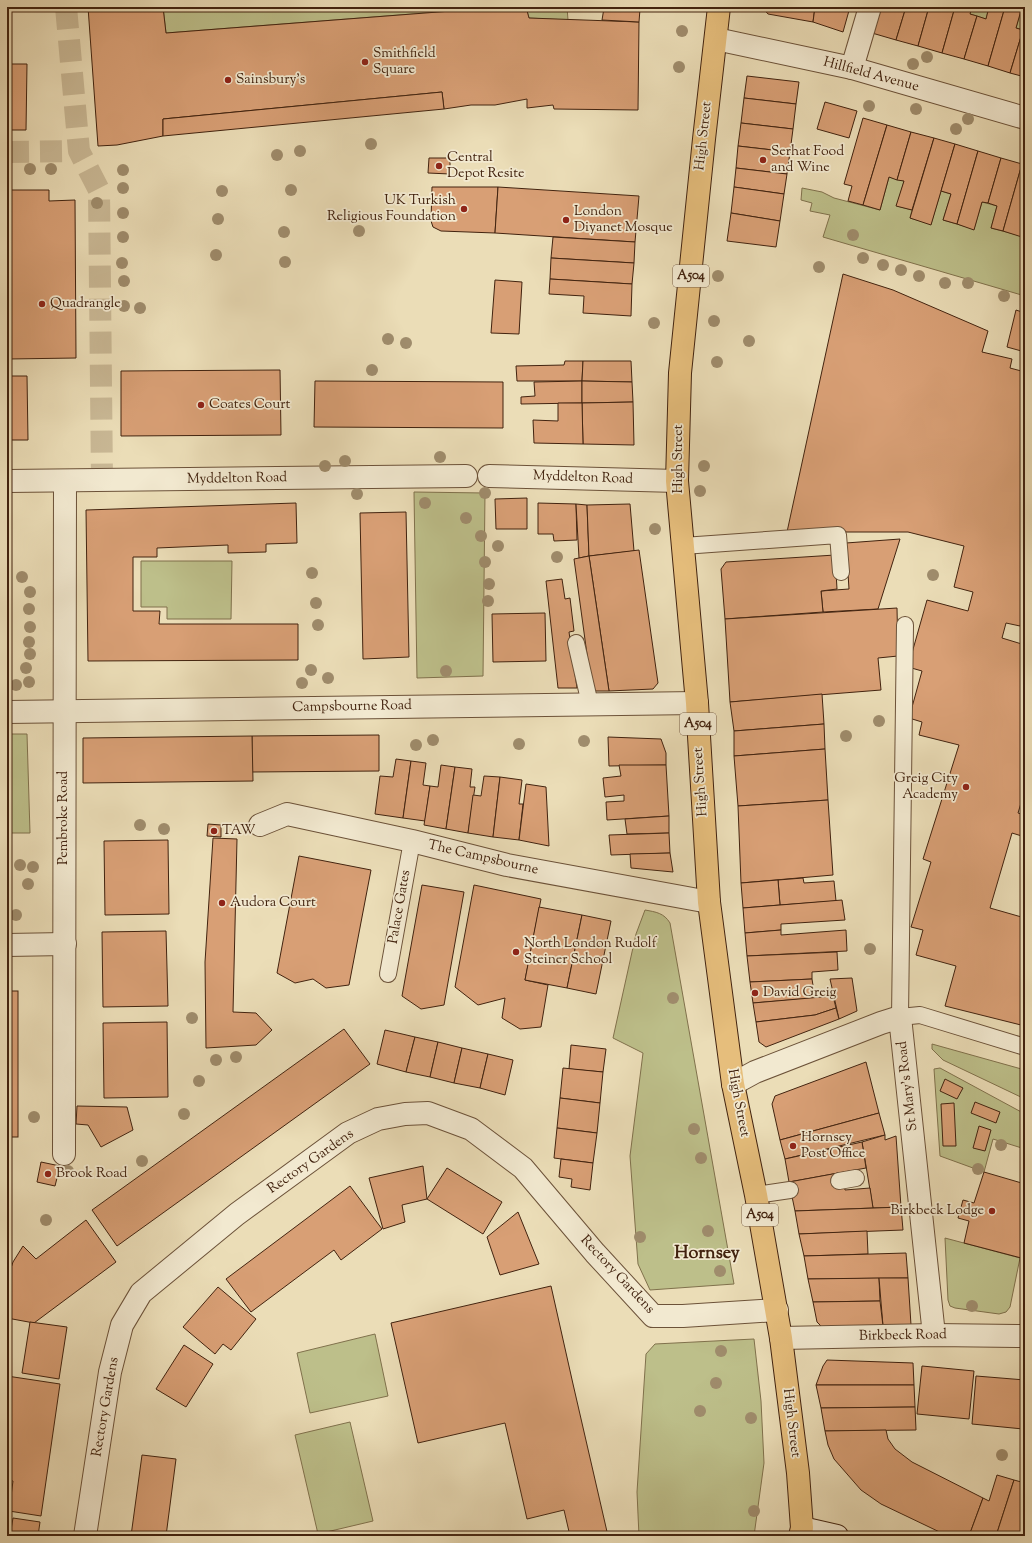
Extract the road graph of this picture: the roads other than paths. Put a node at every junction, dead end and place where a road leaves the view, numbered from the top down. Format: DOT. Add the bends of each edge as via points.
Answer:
graph roads {
  1 [pos="870,7"];
  2 [pos="718,9"];
  3 [pos="716,39"];
  4 [pos="852,68"];
  5 [pos="1025,118"];
  6 [pos="466,476"];
  7 [pos="489,476"];
  8 [pos="7,481"];
  9 [pos="65,481"];
  10 [pos="677,481"];
  11 [pos="683,546"];
  12 [pos="841,572"];
  13 [pos="905,625"];
  14 [pos="576,643"];
  15 [pos="697,703"];
  16 [pos="590,704"];
  17 [pos="7,712"];
  18 [pos="64,712"];
  19 [pos="260,825"];
  20 [pos="412,841"];
  21 [pos="709,902"];
  22 [pos="65,944"];
  23 [pos="7,945"];
  24 [pos="388,974"];
  25 [pos="900,1017"];
  26 [pos="1025,1047"];
  27 [pos="733,1084"];
  28 [pos="64,1154"];
  29 [pos="856,1178"];
  30 [pos="839,1181"];
  31 [pos="790,1190"];
  32 [pos="756,1195"];
  33 [pos="777,1310"];
  34 [pos="934,1335"];
  35 [pos="1025,1336"];
  36 [pos="781,1338"];
  37 [pos="801,1532"];
  38 [pos="85,1536"];
  39 [pos="837,1536"];
  1 -- 4 [label="street"];
  2 -- 3 [label="main road, High Street / A504"];
  3 -- 4 [label="street, Hillfield Avenue"];
  3 -- 10 [label="main road, High Street / A504" via="680,373"];
  4 -- 5 [label="street, Hillfield Avenue"];
  6 -- 9 [label="street, Myddelton Road"];
  7 -- 10 [label="street, Myddelton Road"];
  8 -- 9 [label="street, Myddelton Road"];
  9 -- 18 [label="street, Pembroke Road"];
  10 -- 11 [label="main road, High Street / A504"];
  11 -- 12 [label="lane" via="838,535"];
  11 -- 15 [label="main road, High Street / A504"];
  13 -- 25 [label="lane"];
  14 -- 16 [label="lane"];
  15 -- 16 [label="street, Campsbourne Road"];
  15 -- 21 [label="main road, High Street / A504"];
  16 -- 18 [label="street, Campsbourne Road"];
  17 -- 18 [label="street, Campsbourne Road"];
  18 -- 22 [label="street, Pembroke Road"];
  19 -- 20 [label="street, The Campsbourne" via="287,814"];
  20 -- 21 [label="street, The Campsbourne" via="507,865"];
  20 -- 24 [label="lane, Palace Gates"];
  21 -- 27 [label="main road, High Street / A504"];
  22 -- 23 [label="street"];
  22 -- 28 [label="street, Pembroke Road"];
  25 -- 26 [label="lane" via="920,1015"];
  25 -- 27 [label="street" via="754,1072"];
  25 -- 34 [label="street, St Mary's Road"];
  27 -- 32 [label="main road, High Street / A504"];
  29 -- 30 [label="lane"];
  31 -- 32 [label="lane"];
  32 -- 33 [label="main road, High Street / A504"];
  33 -- 36 [label="main road, High Street / A504"];
  33 -- 38 [label="street, Rectory Gardens" via="653,1316 595,1253 523,1168 471,1129 428,1113 378,1119 348,1133 237,1214 141,1293 122,1325 110,1372"];
  34 -- 35 [label="street, Birkbeck Road"];
  34 -- 36 [label="street, Birkbeck Road"];
  36 -- 37 [label="main road, High Street / A504" via="798,1473"];
  37 -- 39 [label="street"];
}
